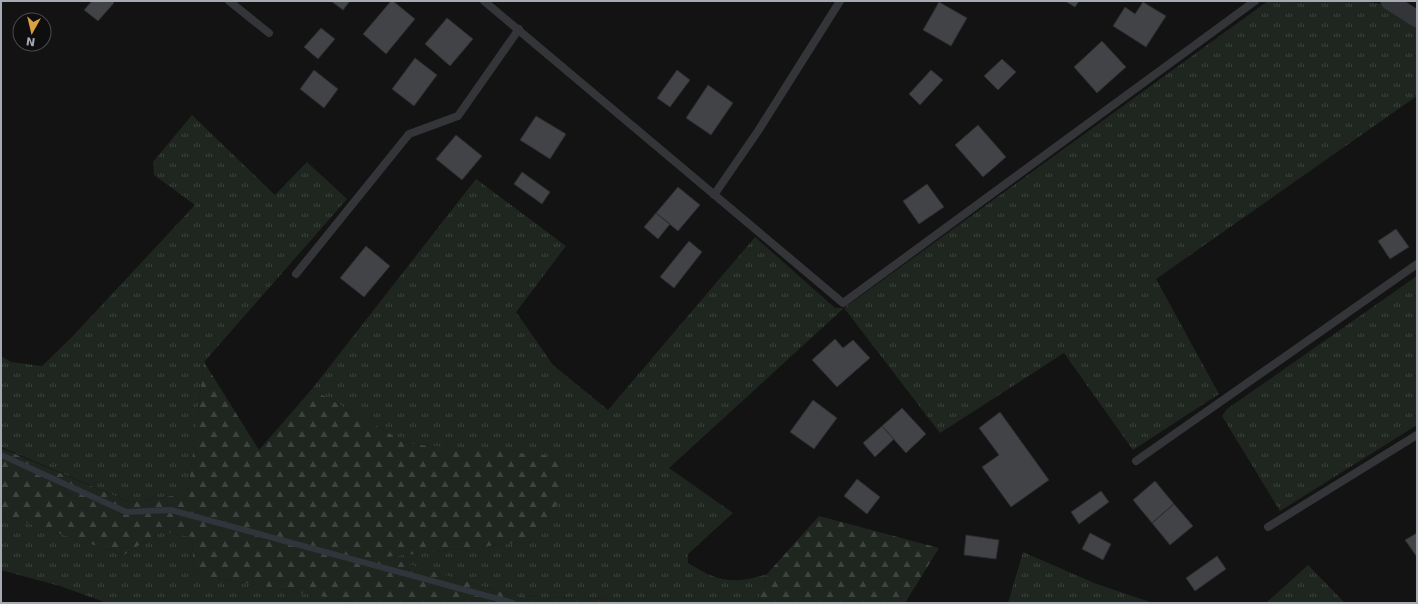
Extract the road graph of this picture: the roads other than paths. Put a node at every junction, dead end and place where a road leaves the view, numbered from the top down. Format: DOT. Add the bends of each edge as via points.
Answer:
graph roads {
  1 [pos="229,1"];
  2 [pos="484,1"];
  3 [pos="840,1"];
  4 [pos="1255,1"];
  5 [pos="1389,1"];
  6 [pos="1417,19"];
  7 [pos="519,29"];
  8 [pos="269,33"];
  9 [pos="714,195"];
  10 [pos="1417,264"];
  11 [pos="296,274"];
  12 [pos="1417,435"];
  13 [pos="1136,461"];
  14 [pos="1268,527"];
  1 -- 8 [label="lane"];
  2 -- 7 [label="lane"];
  3 -- 9 [label="lane" via="758,131"];
  4 -- 9 [label="lane" via="843,304"];
  5 -- 6 [label="street"];
  7 -- 9 [label="lane"];
  7 -- 11 [label="lane" via="458,116 409,134"];
  10 -- 13 [label="lane"];
  12 -- 14 [label="lane"];
}
